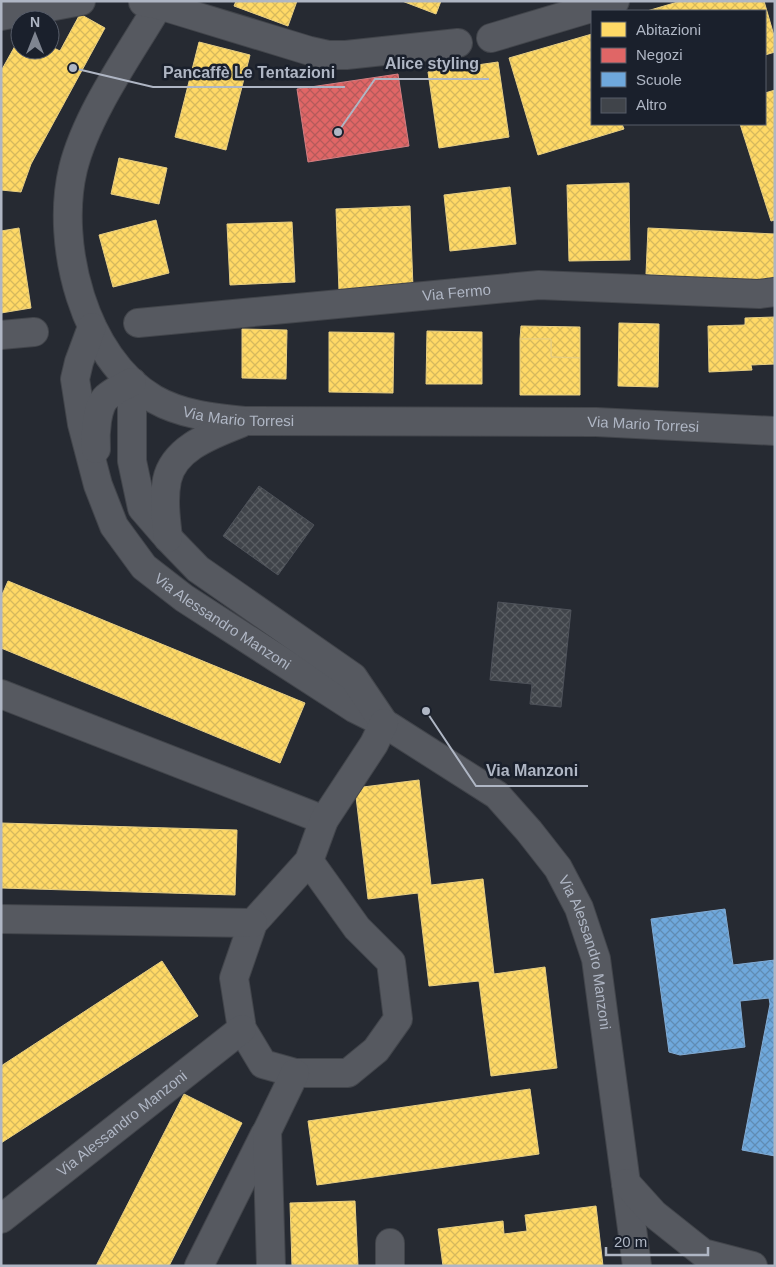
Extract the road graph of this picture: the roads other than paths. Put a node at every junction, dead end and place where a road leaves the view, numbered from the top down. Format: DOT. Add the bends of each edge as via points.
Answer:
graph roads {
  1 [pos="81,1"];
  2 [pos="615,1"];
  3 [pos="153,3"];
  4 [pos="1,16"];
  5 [pos="492,38"];
  6 [pos="458,43"];
  7 [pos="775,292"];
  8 [pos="138,323"];
  9 [pos="92,327"];
  10 [pos="34,332"];
  11 [pos="1,335"];
  12 [pos="132,382"];
  13 [pos="245,421"];
  14 [pos="775,431"];
  15 [pos="98,485"];
  16 [pos="168,538"];
  17 [pos="1,694"];
  18 [pos="384,723"];
  19 [pos="324,820"];
  20 [pos="309,861"];
  21 [pos="1,919"];
  22 [pos="253,923"];
  23 [pos="242,1029"];
  24 [pos="295,1073"];
  25 [pos="266,1131"];
  26 [pos="626,1182"];
  27 [pos="1,1219"];
  28 [pos="199,1266"];
  29 [pos="271,1266"];
  30 [pos="637,1266"];
  31 [pos="753,1266"];
  1 -- 4 [label="street"];
  2 -- 5 [label="street"];
  3 -- 6 [label="street" via="328,55"];
  3 -- 9 [label="street, Via Mario Torresi" via="98,107 73,169 68,201 69,233 73,266"];
  7 -- 8 [label="street, Via Fermo" via="539,285"];
  9 -- 12 [label="street, Via Mario Torresi" via="110,358"];
  9 -- 15 [label="street, Via Alessandro Manzoni" via="75,379 82,424"];
  10 -- 11 [label="street"];
  12 -- 13 [label="street, Via Mario Torresi" via="174,409 209,418"];
  12 -- 15 [label="street, Via Alessandro Manzoni" via="106,397 99,413 95,433"];
  12 -- 16 [label="street, Via Alessandro Manzoni" via="132,461 142,508"];
  13 -- 14 [label="street, Via Mario Torresi" via="596,422"];
  13 -- 16 [label="street" via="207,437 176,462 167,479 165,509"];
  15 -- 18 [label="street, Via Alessandro Manzoni" via="114,526 144,567 184,598 354,708"];
  16 -- 18 [label="street, Via Alessandro Manzoni" via="198,569 352,677"];
  17 -- 19 [label="street"];
  18 -- 19 [label="street" via="374,744"];
  18 -- 26 [label="street, Via Alessandro Manzoni" via="497,795 558,868 579,908 596,959"];
  19 -- 20 [label="street"];
  20 -- 22 [label="street"];
  20 -- 24 [label="street" via="357,928 391,962 398,1019 376,1050 348,1073"];
  21 -- 22 [label="street"];
  22 -- 23 [label="street" via="234,978"];
  23 -- 24 [label="street" via="263,1064"];
  23 -- 27 [label="street, Via Alessandro Manzoni"];
  24 -- 25 [label="street"];
  25 -- 28 [label="street"];
  25 -- 29 [label="street"];
  26 -- 30 [label="street, Via Alessandro Manzoni"];
  26 -- 31 [label="street" via="654,1214 703,1253"];
}
